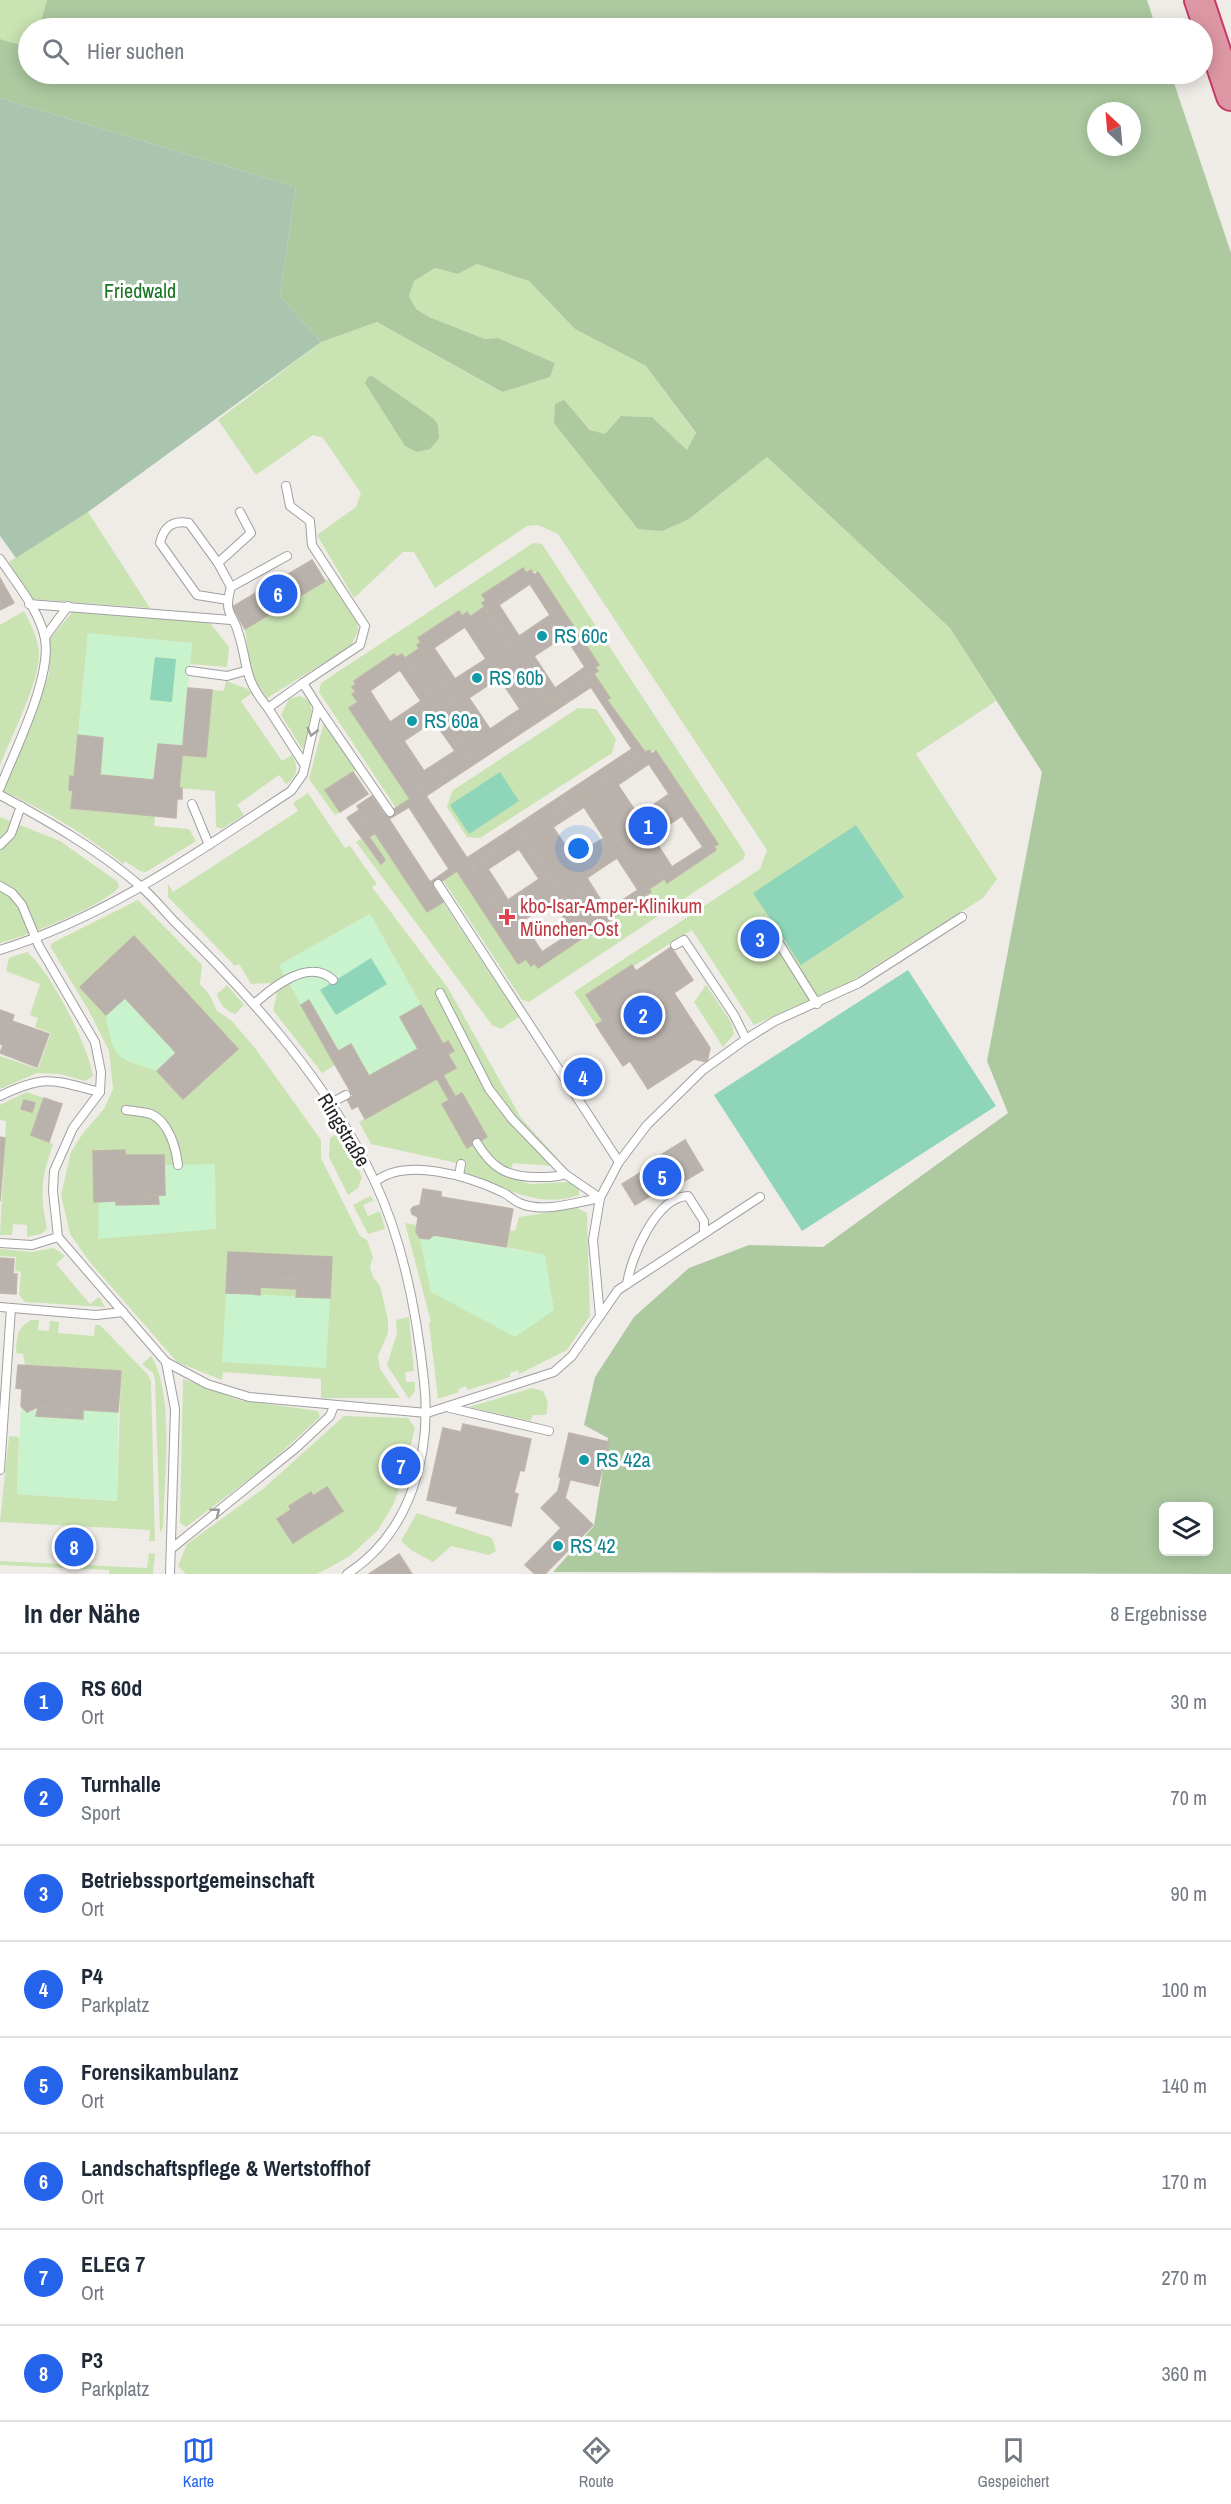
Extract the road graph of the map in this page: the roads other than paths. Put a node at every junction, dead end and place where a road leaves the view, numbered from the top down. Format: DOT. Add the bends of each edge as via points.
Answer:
graph roads {
  1 [pos="1199,0"];
  2 [pos="1205,18"];
  3 [pos="1213,42"];
  4 [pos="1231,96"];
  5 [pos="286,486"];
  6 [pos="240,512"];
  7 [pos="286,556"];
  8 [pos="0,559"];
  9 [pos="218,563"];
  10 [pos="231,587"];
  11 [pos="228,600"];
  12 [pos="29,604"];
  13 [pos="68,606"];
  14 [pos="231,620"];
  15 [pos="45,637"];
  16 [pos="190,671"];
  17 [pos="245,671"];
  18 [pos="303,683"];
  19 [pos="318,707"];
  20 [pos="268,708"];
  21 [pos="304,764"];
  22 [pos="0,788"];
  23 [pos="0,795"];
  24 [pos="192,804"];
  25 [pos="21,806"];
  26 [pos="390,812"];
  27 [pos="0,845"];
  28 [pos="209,845"];
  29 [pos="438,884"];
  30 [pos="0,886"];
  31 [pos="142,887"];
  32 [pos="962,917"];
  33 [pos="767,924"];
  34 [pos="36,939"];
  35 [pos="675,945"];
  36 [pos="0,950"];
  37 [pos="333,980"];
  38 [pos="440,993"];
  39 [pos="254,1004"];
  40 [pos="817,1004"];
  41 [pos="746,1039"];
  42 [pos="100,1092"];
  43 [pos="346,1095"];
  44 [pos="0,1096"];
  45 [pos="329,1104"];
  46 [pos="126,1110"];
  47 [pos="477,1143"];
  48 [pos="619,1162"];
  49 [pos="461,1164"];
  50 [pos="177,1165"];
  51 [pos="565,1174"];
  52 [pos="459,1176"];
  53 [pos="375,1182"];
  54 [pos="760,1197"];
  55 [pos="600,1198"];
  56 [pos="704,1233"];
  57 [pos="58,1237"];
  58 [pos="0,1243"];
  59 [pos="627,1284"];
  60 [pos="0,1307"];
  61 [pos="11,1308"];
  62 [pos="123,1312"];
  63 [pos="600,1316"];
  64 [pos="166,1362"];
  65 [pos="334,1406"];
  66 [pos="448,1408"];
  67 [pos="428,1413"];
  68 [pos="549,1431"];
  69 [pos="1,1445"];
  70 [pos="0,1470"];
  71 [pos="171,1549"];
  72 [pos="170,1574"];
  73 [pos="347,1574"];
  1 -- 2 [label="highway"];
  3 -- 4 [label="highway"];
  5 -- 18 [label="lane" via="290,506 310,521 312,545 365,626 360,645"];
  6 -- 9 [label="lane" via="251,533"];
  7 -- 10 [label="lane"];
  8 -- 12 [label="lane"];
  9 -- 10 [label="lane"];
  9 -- 11 [label="lane" via="189,523 170,524 163,532 160,543 197,595"];
  10 -- 11 [label="lane"];
  11 -- 14 [label="lane"];
  12 -- 13 [label="lane"];
  12 -- 15 [label="lane"];
  13 -- 14 [label="lane"];
  13 -- 15 [label="lane"];
  14 -- 17 [label="lane" via="239,633"];
  15 -- 22 [label="lane" via="43,679"];
  16 -- 17 [label="lane" via="226,676"];
  17 -- 20 [label="lane"];
  18 -- 19 [label="lane"];
  18 -- 20 [label="lane"];
  19 -- 21 [label="lane, one-way"];
  19 -- 26 [label="lane"];
  20 -- 21 [label="lane"];
  21 -- 28 [label="lane" via="303,774 291,791"];
  23 -- 25 [label="lane, Ringstraße"];
  24 -- 28 [label="lane"];
  25 -- 27 [label="lane" via="11,834"];
  25 -- 31 [label="lane, Ringstraße" via="58,827"];
  28 -- 31 [label="lane"];
  29 -- 48 [label="lane"];
  30 -- 34 [label="lane" via="22,905"];
  31 -- 34 [label="lane"];
  31 -- 39 [label="lane, Ringstraße"];
  32 -- 40 [label="lane" via="859,983"];
  33 -- 40 [label="lane"];
  34 -- 36 [label="lane"];
  34 -- 42 [label="lane" via="95,1042"];
  35 -- 41 [label="lane" via="684,940"];
  37 -- 39 [label="lane" via="320,973 302,973"];
  38 -- 51 [label="lane" via="489,1089"];
  39 -- 45 [label="lane, Ringstraße"];
  40 -- 41 [label="lane" via="775,1021"];
  41 -- 48 [label="lane" via="682,1089"];
  42 -- 44 [label="lane" via="40,1080"];
  42 -- 57 [label="lane" via="73,1128 54,1171 52,1191"];
  43 -- 45 [label="lane"];
  45 -- 53 [label="lane, Ringstraße"];
  46 -- 50 [label="lane" via="152,1115 166,1130 175,1145"];
  47 -- 51 [label="lane" via="497,1168 509,1175"];
  48 -- 55 [label="lane"];
  49 -- 52 [label="lane"];
  51 -- 55 [label="lane"];
  52 -- 53 [label="lane" via="392,1170"];
  52 -- 55 [label="lane" via="504,1193 522,1205 547,1207"];
  53 -- 67 [label="lane, Ringstraße" via="402,1258 419,1333"];
  54 -- 56 [label="lane"];
  55 -- 63 [label="lane" via="592,1240"];
  56 -- 59 [label="lane"];
  56 -- 59 [label="lane" via="704,1221 688,1196 661,1210 630,1267"];
  57 -- 58 [label="lane" via="32,1245"];
  57 -- 62 [label="lane"];
  59 -- 63 [label="lane" via="618,1290"];
  60 -- 61 [label="lane"];
  61 -- 62 [label="lane" via="96,1315"];
  61 -- 69 [label="lane"];
  62 -- 64 [label="lane"];
  63 -- 66 [label="lane" via="572,1356 554,1372"];
  64 -- 65 [label="lane" via="229,1392"];
  64 -- 71 [label="lane" via="175,1409"];
  65 -- 67 [label="lane"];
  71 -- 65 [label="lane, one-way" via="296,1448 330,1416"];
  66 -- 67 [label="lane"];
  66 -- 68 [label="lane"];
  67 -- 73 [label="lane, Ringstraße" via="417,1480 404,1512 386,1540"];
  69 -- 70 [label="lane"];
  71 -- 72 [label="lane"];
}
